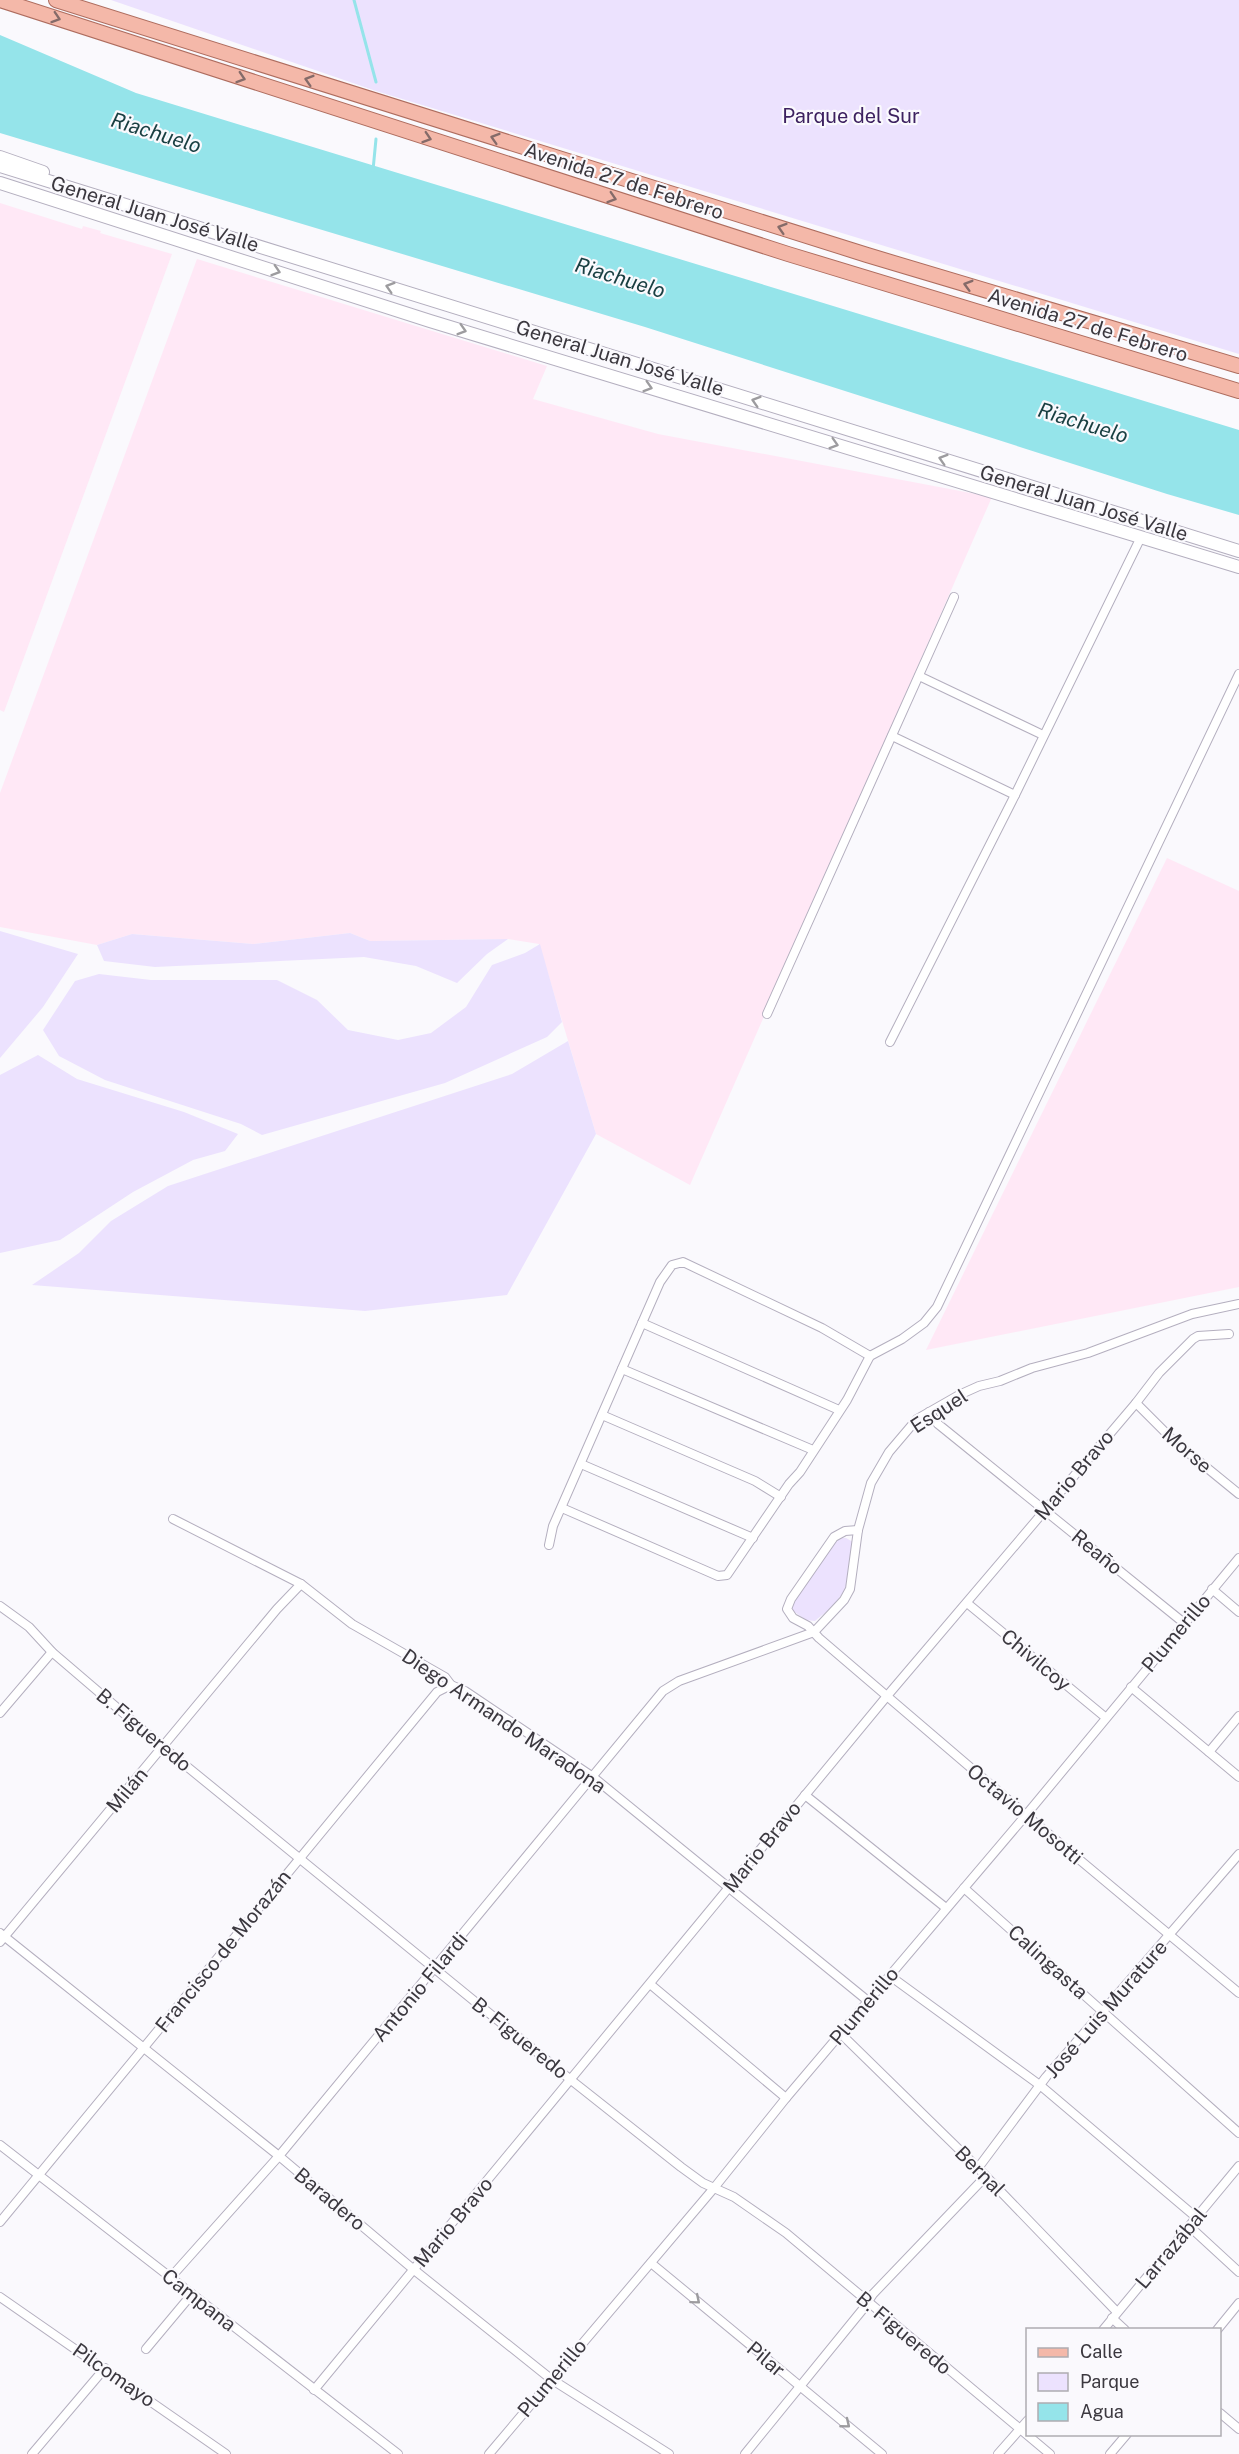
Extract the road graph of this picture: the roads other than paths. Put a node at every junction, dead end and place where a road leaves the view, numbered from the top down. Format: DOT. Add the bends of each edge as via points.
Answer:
graph roads {
  1 [pos="0,0"];
  2 [pos="56,0"];
  3 [pos="0,157"];
  4 [pos="0,166"];
  5 [pos="0,183"];
  6 [pos="85,191"];
  7 [pos="1239,366"];
  8 [pos="1239,391"];
  9 [pos="1141,537"];
  10 [pos="1239,551"];
  11 [pos="1239,567"];
  12 [pos="954,597"];
  13 [pos="1239,674"];
  14 [pos="919,676"];
  15 [pos="1043,735"];
  16 [pos="892,736"];
  17 [pos="1015,795"];
  18 [pos="767,1014"];
  19 [pos="890,1042"];
  20 [pos="1239,1304"];
  21 [pos="642,1323"];
  22 [pos="1229,1334"];
  23 [pos="870,1356"];
  24 [pos="622,1369"];
  25 [pos="1136,1403"];
  26 [pos="839,1410"];
  27 [pos="929,1412"];
  28 [pos="602,1415"];
  29 [pos="813,1450"];
  30 [pos="581,1464"];
  31 [pos="1239,1494"];
  32 [pos="781,1497"];
  33 [pos="562,1508"];
  34 [pos="1045,1510"];
  35 [pos="173,1519"];
  36 [pos="858,1530"];
  37 [pos="753,1538"];
  38 [pos="549,1545"];
  39 [pos="1239,1558"];
  40 [pos="301,1584"];
  41 [pos="1212,1589"];
  42 [pos="966,1603"];
  43 [pos="0,1606"];
  44 [pos="1239,1612"];
  45 [pos="1184,1623"];
  46 [pos="814,1632"];
  47 [pos="52,1652"];
  48 [pos="451,1684"];
  49 [pos="1131,1687"];
  50 [pos="663,1691"];
  51 [pos="887,1696"];
  52 [pos="0,1713"];
  53 [pos="1239,1716"];
  54 [pos="1105,1717"];
  55 [pos="163,1747"];
  56 [pos="1209,1752"];
  57 [pos="593,1777"];
  58 [pos="1239,1777"];
  59 [pos="805,1795"];
  60 [pos="1026,1815"];
  61 [pos="1239,1854"];
  62 [pos="300,1858"];
  63 [pos="728,1888"];
  64 [pos="964,1888"];
  65 [pos="946,1908"];
  66 [pos="1169,1934"];
  67 [pos="1,1937"];
  68 [pos="435,1969"];
  69 [pos="890,1976"];
  70 [pos="650,1984"];
  71 [pos="1239,1993"];
  72 [pos="868,2001"];
  73 [pos="1103,2012"];
  74 [pos="841,2034"];
  75 [pos="143,2048"];
  76 [pos="571,2080"];
  77 [pos="1041,2086"];
  78 [pos="786,2098"];
  79 [pos="1239,2133"];
  80 [pos="0,2145"];
  81 [pos="279,2156"];
  82 [pos="1239,2166"];
  83 [pos="978,2168"];
  84 [pos="38,2174"];
  85 [pos="986,2176"];
  86 [pos="714,2188"];
  87 [pos="1197,2218"];
  88 [pos="0,2222"];
  89 [pos="1189,2226"];
  90 [pos="651,2263"];
  91 [pos="413,2269"];
  92 [pos="1239,2272"];
  93 [pos="171,2277"];
  94 [pos="192,2294"];
  95 [pos="0,2297"];
  96 [pos="868,2302"];
  97 [pos="1239,2303"];
  98 [pos="1114,2315"];
  99 [pos="1104,2328"];
  100 [pos="1124,2328"];
  101 [pos="1218,2328"];
  102 [pos="146,2349"];
  103 [pos="105,2368"];
  104 [pos="551,2379"];
  105 [pos="800,2387"];
  106 [pos="314,2390"];
  107 [pos="1221,2414"];
  108 [pos="1026,2422"];
  109 [pos="1019,2429"];
  110 [pos="1239,2429"];
  111 [pos="1026,2435"];
  112 [pos="1028,2436"];
  113 [pos="1125,2436"];
  114 [pos="32,2454"];
  115 [pos="226,2454"];
  116 [pos="398,2454"];
  117 [pos="489,2454"];
  118 [pos="669,2454"];
  119 [pos="745,2454"];
  120 [pos="882,2454"];
  121 [pos="998,2454"];
  122 [pos="1050,2454"];
  123 [pos="1110,2454"];
  1 -- 8 [label="main road, Avenida 27 de Febrero, one-way" via="788,254"];
  7 -- 2 [label="main road, Avenida 27 de Febrero, one-way" via="875,258"];
  3 -- 6 [label="main road" via="26,164"];
  4 -- 6 [label="main road, General Juan José Valle"];
  5 -- 9 [label="main road, General Juan José Valle, one-way" via="441,324"];
  10 -- 6 [label="main road, General Juan José Valle, one-way"];
  9 -- 11 [label="main road, General Juan José Valle"];
  9 -- 15 [label="street"];
  12 -- 14 [label="street"];
  13 -- 23 [label="street" via="937,1307 924,1323"];
  14 -- 15 [label="street"];
  14 -- 16 [label="street"];
  15 -- 17 [label="street"];
  16 -- 17 [label="street"];
  16 -- 18 [label="street"];
  17 -- 19 [label="street"];
  20 -- 27 [label="street, Esquel" via="1192,1314 1088,1353 979,1386"];
  21 -- 23 [label="street" via="666,1272 683,1262 822,1328"];
  21 -- 24 [label="street"];
  21 -- 26 [label="street"];
  22 -- 25 [label="street, Mario Bravo" via="1193,1339"];
  23 -- 26 [label="street"];
  24 -- 28 [label="street"];
  24 -- 29 [label="street"];
  25 -- 31 [label="street, Morse"];
  25 -- 34 [label="street, Mario Bravo"];
  26 -- 29 [label="street"];
  27 -- 34 [label="street, Reaño" via="938,1424"];
  27 -- 36 [label="street, Esquel" via="910,1426 881,1464"];
  28 -- 30 [label="street"];
  28 -- 32 [label="street" via="755,1481"];
  29 -- 32 [label="street"];
  30 -- 33 [label="street"];
  30 -- 37 [label="street"];
  32 -- 37 [label="street"];
  33 -- 37 [label="street" via="718,1576 727,1575"];
  33 -- 38 [label="street"];
  34 -- 42 [label="street, Mario Bravo"];
  34 -- 45 [label="street, Reaño"];
  35 -- 40 [label="street, Diego Armando Maradona"];
  36 -- 46 [label="street, Esquel" via="848,1595"];
  36 -- 46 [label="street, Octavio Mosotti" via="834,1537 789,1603 789,1615"];
  39 -- 41 [label="street, Plumerillo"];
  40 -- 48 [label="street, Diego Armando Maradona" via="352,1624"];
  40 -- 55 [label="street, Milán"];
  41 -- 44 [label="street"];
  41 -- 45 [label="street, Plumerillo"];
  42 -- 51 [label="street, Mario Bravo"];
  42 -- 54 [label="street, Chivilcoy"];
  43 -- 47 [label="street, B. Figueredo" via="29,1627"];
  45 -- 49 [label="street, Plumerillo"];
  46 -- 50 [label="street, Esquel" via="679,1681"];
  46 -- 51 [label="street, Octavio Mosotti"];
  47 -- 52 [label="street"];
  47 -- 55 [label="street, B. Figueredo"];
  48 -- 57 [label="street, Diego Armando Maradona"];
  48 -- 62 [label="street, Francisco de Morazán" via="436,1692"];
  49 -- 54 [label="street, Plumerillo"];
  49 -- 56 [label="street"];
  50 -- 57 [label="street, Antonio Filardi"];
  51 -- 59 [label="street, Mario Bravo"];
  51 -- 60 [label="street, Octavio Mosotti"];
  53 -- 56 [label="street"];
  54 -- 60 [label="street, Plumerillo"];
  55 -- 62 [label="street, B. Figueredo"];
  55 -- 67 [label="street, Milán"];
  56 -- 58 [label="street"];
  57 -- 63 [label="street, Diego Armando Maradona"];
  57 -- 68 [label="street, Antonio Filardi"];
  59 -- 63 [label="street, Mario Bravo"];
  59 -- 65 [label="street"];
  60 -- 64 [label="street, Plumerillo"];
  60 -- 66 [label="street, Octavio Mosotti"];
  61 -- 66 [label="street, José Luis Murature"];
  62 -- 68 [label="street, B. Figueredo"];
  62 -- 75 [label="street, Francisco de Morazán"];
  63 -- 70 [label="street, Mario Bravo"];
  63 -- 72 [label="street, Diego Armando Maradona"];
  64 -- 65 [label="street, Plumerillo"];
  64 -- 73 [label="street, Calingasta"];
  65 -- 69 [label="street, Plumerillo"];
  66 -- 71 [label="street, Octavio Mosotti"];
  66 -- 73 [label="street, José Luis Murature"];
  67 -- 75 [label="street, Baradero"];
  68 -- 76 [label="street, B. Figueredo"];
  68 -- 81 [label="street, Antonio Filardi"];
  69 -- 72 [label="street, Plumerillo"];
  69 -- 77 [label="street"];
  70 -- 76 [label="street, Mario Bravo"];
  70 -- 78 [label="street"];
  72 -- 74 [label="street, Plumerillo"];
  73 -- 77 [label="street, José Luis Murature"];
  73 -- 79 [label="street, Calingasta"];
  74 -- 78 [label="street, Plumerillo"];
  74 -- 83 [label="street, Bernal"];
  75 -- 81 [label="street, Baradero"];
  75 -- 84 [label="street, Francisco de Morazán"];
  76 -- 86 [label="street, B. Figueredo" via="681,2167"];
  76 -- 91 [label="street, Mario Bravo"];
  77 -- 83 [label="street, José Luis Murature"];
  77 -- 87 [label="street"];
  78 -- 86 [label="street, Plumerillo"];
  80 -- 84 [label="street, Campana"];
  81 -- 91 [label="street, Baradero"];
  81 -- 93 [label="street, Antonio Filardi"];
  82 -- 87 [label="street, Larrazábal"];
  83 -- 85 [label="street, Bernal"];
  84 -- 88 [label="street, Francisco de Morazán"];
  84 -- 93 [label="street, Campana"];
  85 -- 96 [label="street"];
  85 -- 98 [label="street, Bernal"];
  86 -- 90 [label="street, Plumerillo"];
  86 -- 96 [label="street, B. Figueredo" via="786,2233"];
  87 -- 89 [label="street, Larrazábal"];
  89 -- 92 [label="street"];
  89 -- 98 [label="street, Larrazábal"];
  90 -- 104 [label="street, Plumerillo"];
  90 -- 105 [label="street, Pilar, one-way"];
  91 -- 104 [label="street, Baradero"];
  91 -- 106 [label="street, Mario Bravo"];
  93 -- 94 [label="street, Campana"];
  94 -- 102 [label="street"];
  94 -- 106 [label="street, Campana"];
  95 -- 103 [label="street, Pilcomayo"];
  96 -- 105 [label="street"];
  96 -- 109 [label="street, B. Figueredo"];
  97 -- 101 [label="street"];
  98 -- 99 [label="street, Larrazábal"];
  98 -- 100 [label="street, Bernal"];
  103 -- 114 [label="street"];
  103 -- 115 [label="street, Pilcomayo"];
  104 -- 117 [label="street, Plumerillo"];
  104 -- 118 [label="street, Baradero"];
  105 -- 119 [label="street"];
  105 -- 120 [label="street, Pilar, one-way"];
  106 -- 116 [label="street, Campana"];
  107 -- 110 [label="street"];
  108 -- 109 [label="street"];
  109 -- 111 [label="street, B. Figueredo"];
  109 -- 121 [label="street"];
  112 -- 122 [label="street, B. Figueredo"];
  113 -- 123 [label="street"];
}
